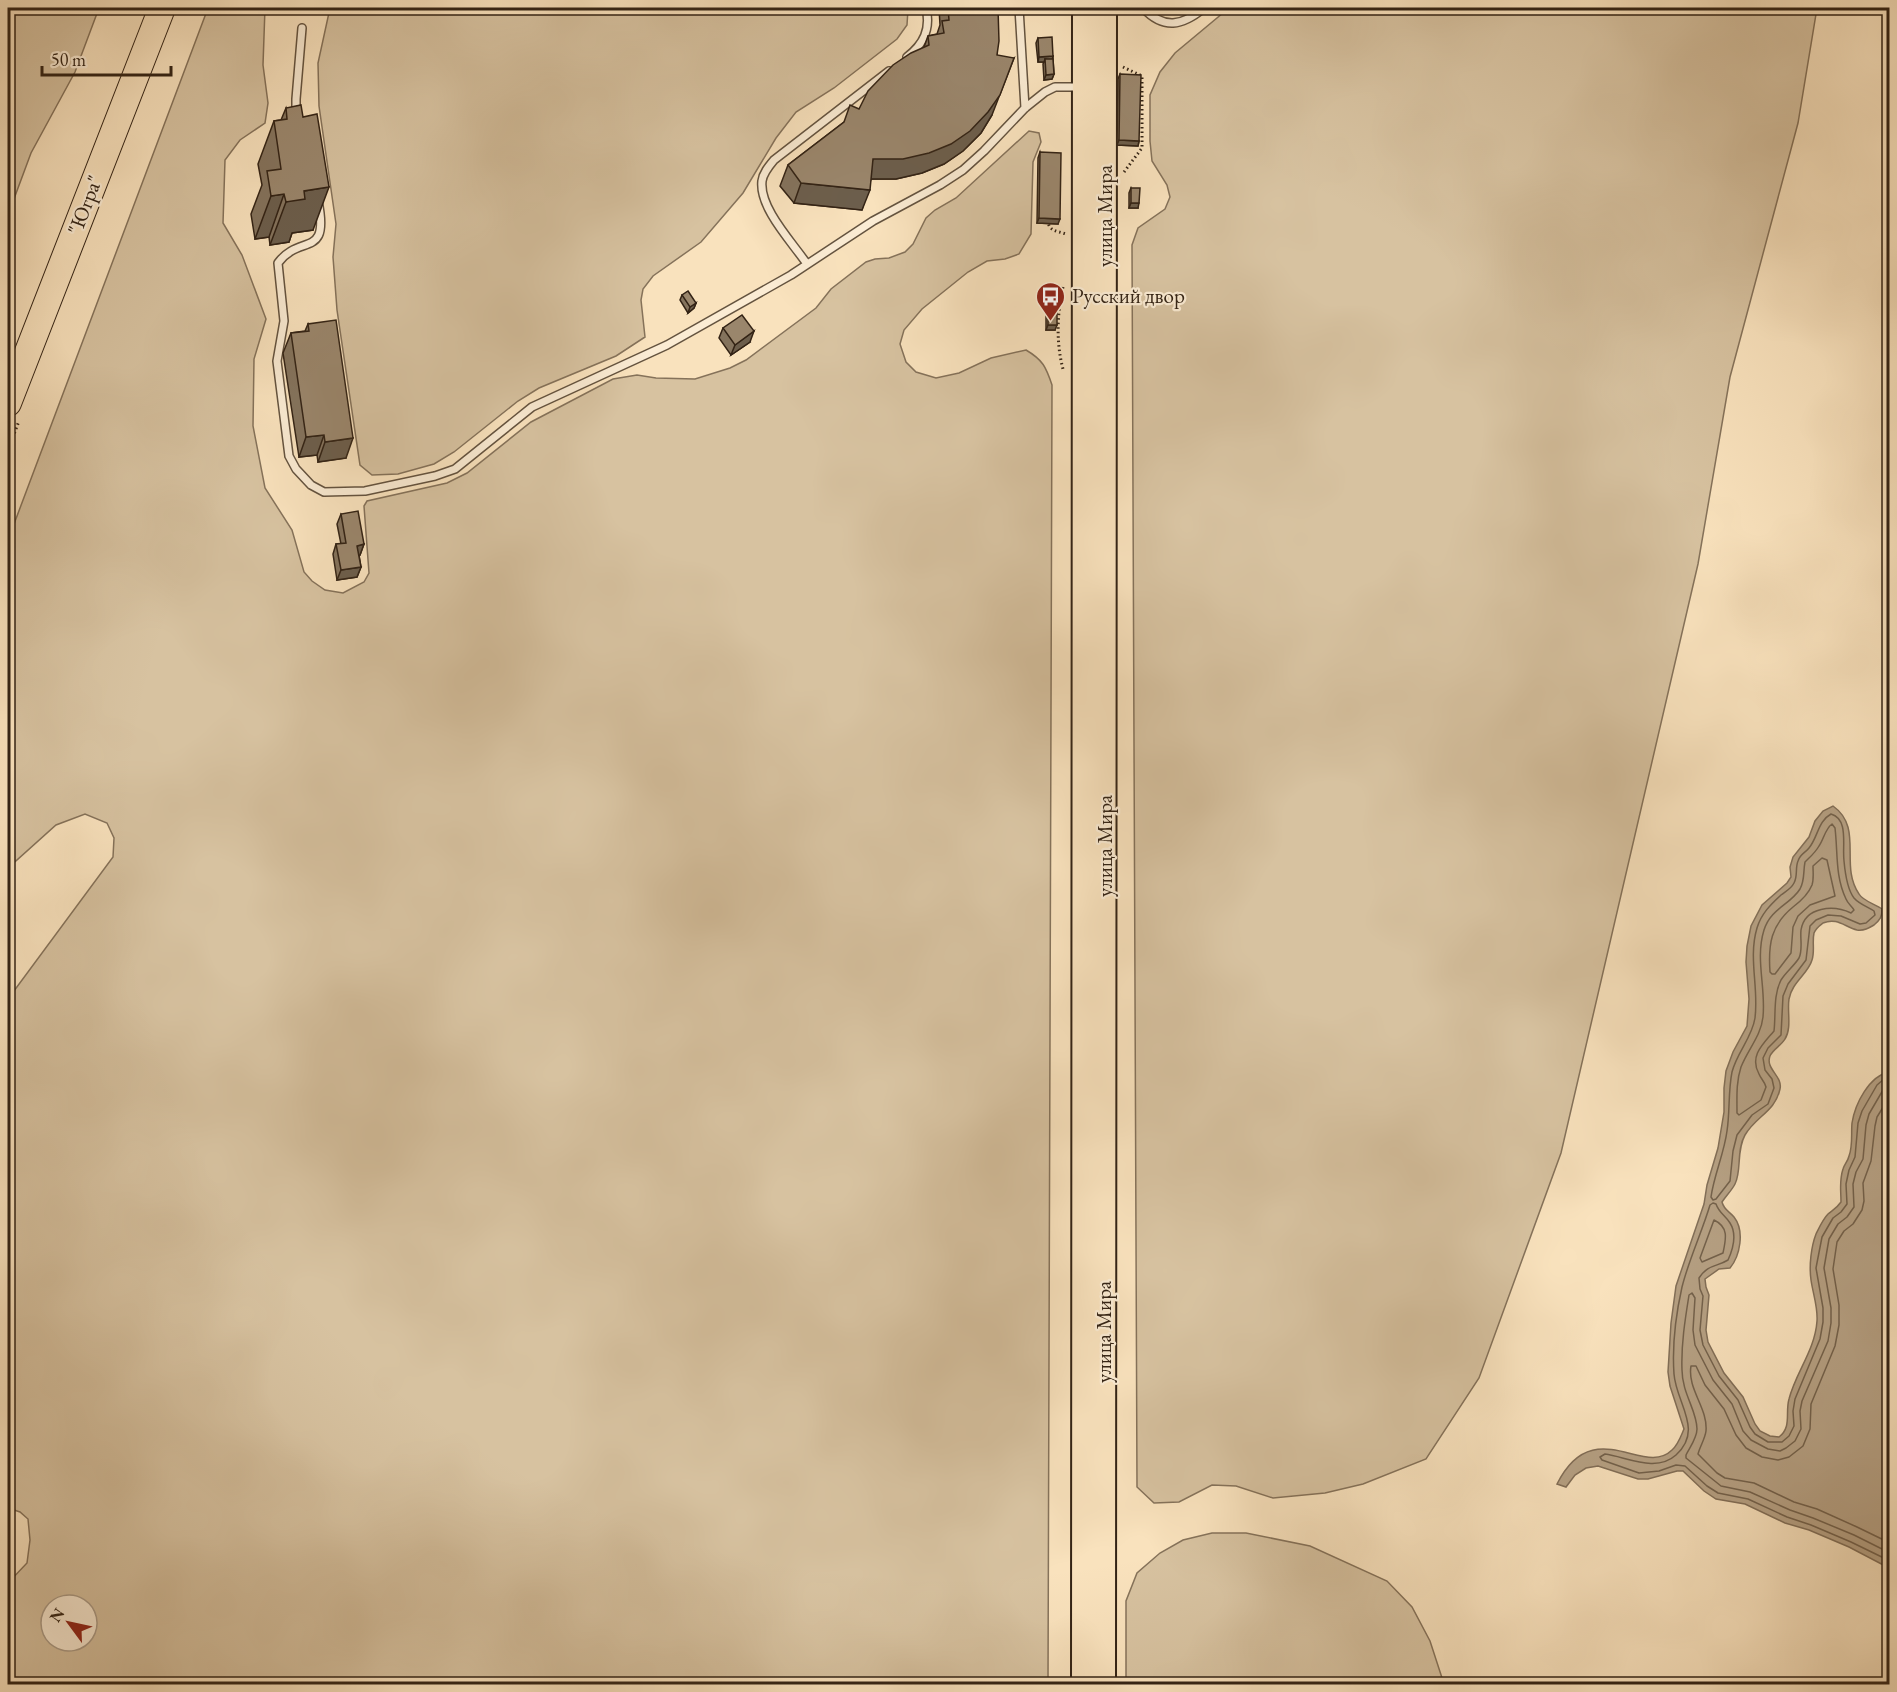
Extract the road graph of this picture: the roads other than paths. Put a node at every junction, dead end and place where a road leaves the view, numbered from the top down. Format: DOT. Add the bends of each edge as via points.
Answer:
graph roads {
  1 [pos="162,8"];
  2 [pos="926,8"];
  3 [pos="1018,8"];
  4 [pos="1084,8"];
  5 [pos="1105,8"];
  6 [pos="1143,8"];
  7 [pos="1204,8"];
  8 [pos="302,28"];
  9 [pos="903,60"];
  10 [pos="894,67"];
  11 [pos="1094,87"];
  12 [pos="1025,108"];
  13 [pos="300,127"];
  14 [pos="318,197"];
  15 [pos="807,264"];
  16 [pos="8,403"];
  17 [pos="1083,1684"];
  18 [pos="1104,1684"];
  1 -- 16 [label="highway, \"Югра\""];
  2 -- 9 [label="lane" via="926,35 921,45"];
  3 -- 12 [label="lane"];
  4 -- 11 [label="main road, улица Мира"];
  5 -- 11 [label="main road, улица Мира"];
  6 -- 7 [label="lane" via="1165,23 1179,23"];
  8 -- 13 [label="lane" via="296,99"];
  10 -- 15 [label="lane" via="774,160 762,179 767,207"];
  11 -- 12 [label="lane" via="1055,87"];
  11 -- 17 [label="main road, улица Мира"];
  11 -- 18 [label="main road, улица Мира"];
  12 -- 15 [label="lane" via="963,170"];
  14 -- 15 [label="lane" via="322,218 315,242 284,254 278,263 284,321 277,361 289,456 311,485 324,492 364,491 455,469 532,406 667,345"];
}
